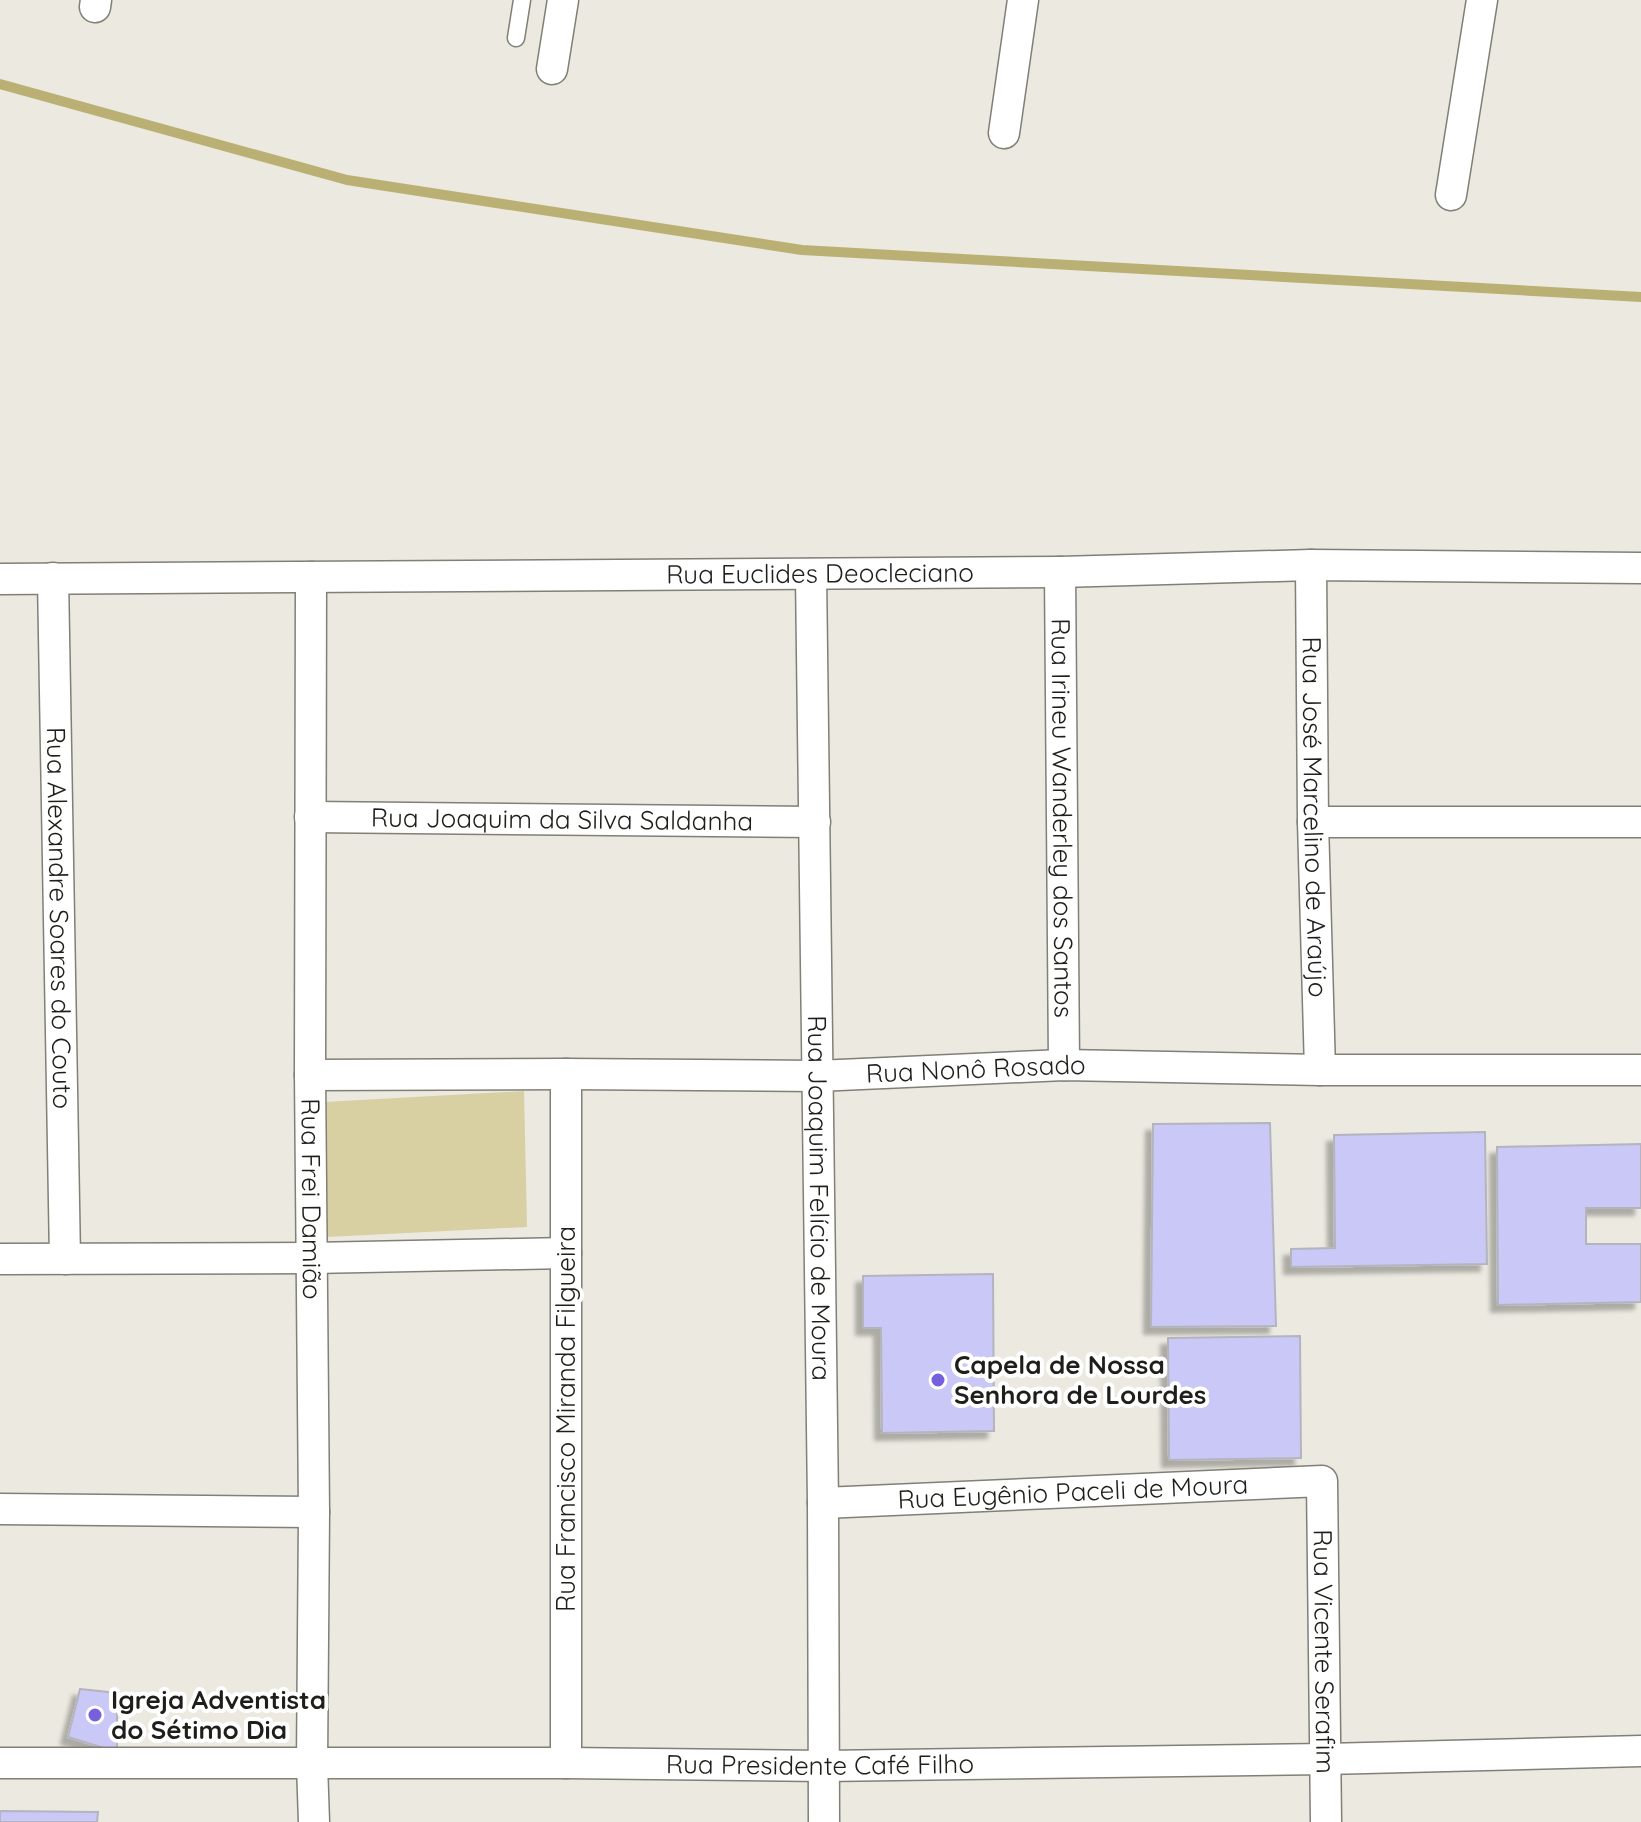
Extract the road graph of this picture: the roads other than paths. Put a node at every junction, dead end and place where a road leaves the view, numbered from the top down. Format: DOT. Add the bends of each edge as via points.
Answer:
graph roads {
  1 [pos="522,0"];
  2 [pos="563,0"];
  3 [pos="1023,0"];
  4 [pos="1482,0"];
  5 [pos="516,38"];
  6 [pos="552,69"];
  7 [pos="1004,133"];
  8 [pos="1451,195"];
  9 [pos="1311,565"];
  10 [pos="1641,568"];
  11 [pos="1060,572"];
  12 [pos="811,574"];
  13 [pos="311,577"];
  14 [pos="53,578"];
  15 [pos="0,579"];
  16 [pos="310,817"];
  17 [pos="815,822"];
  18 [pos="1313,822"];
  19 [pos="1641,822"];
  20 [pos="1064,1065"];
  21 [pos="1320,1070"];
  22 [pos="1641,1070"];
  23 [pos="566,1074"];
  24 [pos="310,1075"];
  25 [pos="817,1076"];
  26 [pos="566,1253"];
  27 [pos="312,1258"];
  28 [pos="0,1259"];
  29 [pos="65,1259"];
  30 [pos="1322,1481"];
  31 [pos="823,1503"];
  32 [pos="0,1509"];
  33 [pos="314,1512"];
  34 [pos="1641,1751"];
  35 [pos="1326,1759"];
  36 [pos="0,1763"];
  37 [pos="566,1763"];
  38 [pos="312,1764"];
  39 [pos="824,1766"];
  40 [pos="314,1822"];
  41 [pos="824,1822"];
  42 [pos="1326,1822"];
  1 -- 5 [label="lane"];
  2 -- 6 [label="street"];
  3 -- 7 [label="street"];
  4 -- 8 [label="street"];
  9 -- 10 [label="street, Rua Euclides Deocleciano"];
  9 -- 11 [label="street, Rua Euclides Deocleciano"];
  9 -- 18 [label="street, Rua José Marcelino de Araújo"];
  11 -- 12 [label="street, Rua Euclides Deocleciano"];
  11 -- 20 [label="street, Rua Irineu Wanderley dos Santos"];
  12 -- 13 [label="street, Rua Euclides Deocleciano"];
  12 -- 17 [label="street, Rua Joaquim Felício de Moura"];
  13 -- 14 [label="street, Rua Euclides Deocleciano"];
  13 -- 16 [label="street, Rua Frei Damião"];
  14 -- 15 [label="street, Rua Euclides Deocleciano"];
  14 -- 29 [label="street, Rua Alexandre Soares do Couto"];
  16 -- 17 [label="street, Rua Joaquim da Silva Saldanha"];
  16 -- 24 [label="street, Rua Frei Damião"];
  17 -- 25 [label="street, Rua Joaquim Felício de Moura"];
  18 -- 19 [label="street"];
  18 -- 21 [label="street, Rua José Marcelino de Araújo"];
  20 -- 21 [label="street, Rua Nonô Rosado"];
  20 -- 25 [label="street, Rua Nonô Rosado"];
  21 -- 22 [label="street, Rua Nonô Rosado"];
  23 -- 24 [label="street, Rua Nonô Rosado"];
  23 -- 25 [label="street, Rua Nonô Rosado"];
  23 -- 26 [label="street, Rua Francisco Miranda Filgueira"];
  24 -- 27 [label="street, Rua Frei Damião"];
  25 -- 31 [label="street, Rua Joaquim Felício de Moura"];
  26 -- 27 [label="street"];
  26 -- 37 [label="street, Rua Francisco Miranda Filgueira"];
  27 -- 29 [label="street"];
  27 -- 33 [label="street, Rua Frei Damião"];
  28 -- 29 [label="street"];
  30 -- 31 [label="street, Rua Eugênio Paceli de Moura"];
  30 -- 35 [label="street, Rua Vicente Serafim"];
  31 -- 39 [label="street, Rua Joaquim Felício de Moura"];
  32 -- 33 [label="street"];
  33 -- 38 [label="street, Rua Frei Damião"];
  34 -- 35 [label="street, Rua Presidente Café Filho"];
  35 -- 39 [label="street, Rua Presidente Café Filho"];
  35 -- 42 [label="street, Rua Vicente Serafim"];
  36 -- 38 [label="street, Rua Presidente Café Filho"];
  37 -- 38 [label="street, Rua Presidente Café Filho"];
  37 -- 39 [label="street, Rua Presidente Café Filho"];
  38 -- 40 [label="street, Rua Frei Damião"];
  39 -- 41 [label="street, Rua Joaquim Felício de Moura"];
}
